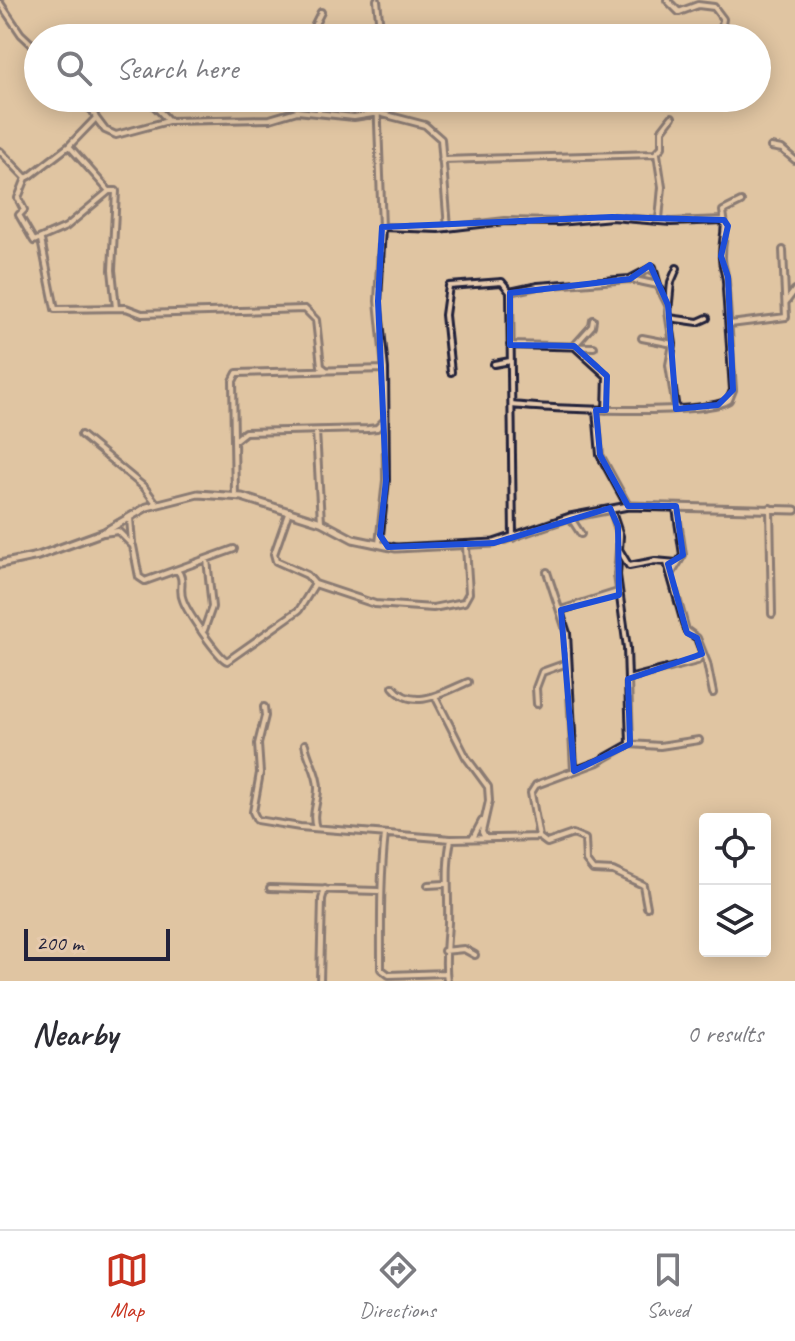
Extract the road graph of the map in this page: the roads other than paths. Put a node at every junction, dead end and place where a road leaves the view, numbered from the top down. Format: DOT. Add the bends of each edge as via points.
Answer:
graph roads {
  1 [pos="377,0"];
  2 [pos="667,0"];
  3 [pos="0,3"];
  4 [pos="321,12"];
  5 [pos="317,24"];
  6 [pos="380,24"];
  7 [pos="722,24"];
  8 [pos="24,37"];
  9 [pos="93,112"];
  10 [pos="160,112"];
  11 [pos="294,112"];
  12 [pos="321,112"];
  13 [pos="379,113"];
  14 [pos="672,117"];
  15 [pos="96,118"];
  16 [pos="169,121"];
  17 [pos="69,146"];
  18 [pos="771,147"];
  19 [pos="0,151"];
  20 [pos="657,153"];
  21 [pos="442,160"];
  22 [pos="795,160"];
  23 [pos="26,178"];
  24 [pos="109,191"];
  25 [pos="741,202"];
  26 [pos="659,219"];
  27 [pos="724,220"];
  28 [pos="382,227"];
  29 [pos="448,228"];
  30 [pos="41,240"];
  31 [pos="783,250"];
  32 [pos="677,268"];
  33 [pos="630,279"];
  34 [pos="658,285"];
  35 [pos="795,290"];
  36 [pos="510,292"];
  37 [pos="786,302"];
  38 [pos="668,305"];
  39 [pos="116,308"];
  40 [pos="669,318"];
  41 [pos="707,318"];
  42 [pos="593,320"];
  43 [pos="730,324"];
  44 [pos="642,338"];
  45 [pos="673,344"];
  46 [pos="510,345"];
  47 [pos="574,346"];
  48 [pos="594,347"];
  49 [pos="510,361"];
  50 [pos="494,364"];
  51 [pos="373,369"];
  52 [pos="385,369"];
  53 [pos="326,370"];
  54 [pos="451,372"];
  55 [pos="384,380"];
  56 [pos="512,405"];
  57 [pos="676,409"];
  58 [pos="596,410"];
  59 [pos="606,410"];
  60 [pos="385,419"];
  61 [pos="234,427"];
  62 [pos="316,431"];
  63 [pos="242,433"];
  64 [pos="81,435"];
  65 [pos="234,443"];
  66 [pos="235,497"];
  67 [pos="156,503"];
  68 [pos="628,506"];
  69 [pos="676,506"];
  70 [pos="770,508"];
  71 [pos="611,509"];
  72 [pos="795,510"];
  73 [pos="289,511"];
  74 [pos="130,517"];
  75 [pos="570,517"];
  76 [pos="321,522"];
  77 [pos="581,534"];
  78 [pos="97,535"];
  79 [pos="380,535"];
  80 [pos="513,538"];
  81 [pos="132,543"];
  82 [pos="378,547"];
  83 [pos="388,547"];
  84 [pos="466,547"];
  85 [pos="234,549"];
  86 [pos="620,551"];
  87 [pos="207,559"];
  88 [pos="679,562"];
  89 [pos="667,563"];
  90 [pos="0,564"];
  91 [pos="177,570"];
  92 [pos="547,572"];
  93 [pos="672,573"];
  94 [pos="315,584"];
  95 [pos="618,592"];
  96 [pos="561,610"];
  97 [pos="772,614"];
  98 [pos="204,630"];
  99 [pos="702,654"];
  100 [pos="232,659"];
  101 [pos="567,663"];
  102 [pos="227,667"];
  103 [pos="628,679"];
  104 [pos="468,682"];
  105 [pos="393,687"];
  106 [pos="713,693"];
  107 [pos="436,698"];
  108 [pos="537,704"];
  109 [pos="264,707"];
  110 [pos="699,740"];
  111 [pos="305,744"];
  112 [pos="630,744"];
  113 [pos="574,771"];
  114 [pos="483,820"];
  115 [pos="316,828"];
  116 [pos="385,834"];
  117 [pos="539,837"];
  118 [pos="473,838"];
  119 [pos="485,838"];
  120 [pos="451,839"];
  121 [pos="445,884"];
  122 [pos="428,885"];
  123 [pos="270,888"];
  124 [pos="325,889"];
  125 [pos="378,891"];
  126 [pos="647,907"];
  127 [pos="444,951"];
  128 [pos="475,955"];
  129 [pos="446,973"];
  130 [pos="320,981"];
  131 [pos="447,981"];
  1 -- 6 [label="street"];
  2 -- 7 [label="street" via="679,12 698,5 714,7"];
  3 -- 8 [label="street"];
  4 -- 5 [label="street"];
  9 -- 15 [label="street"];
  10 -- 16 [label="street"];
  11 -- 16 [label="street" via="270,119"];
  12 -- 13 [label="street" via="354,117"];
  13 -- 21 [label="street" via="432,128 441,139"];
  13 -- 28 [label="street"];
  14 -- 20 [label="street" via="662,130"];
  15 -- 16 [label="street" via="116,135"];
  15 -- 17 [label="street"];
  17 -- 23 [label="street"];
  17 -- 24 [label="street"];
  18 -- 22 [label="street"];
  19 -- 23 [label="street"];
  20 -- 21 [label="street"];
  20 -- 26 [label="street"];
  21 -- 29 [label="street"];
  23 -- 30 [label="street" via="18,198 24,210 19,215 34,241"];
  24 -- 30 [label="street" via="66,227"];
  24 -- 39 [label="street" via="116,191"];
  25 -- 27 [label="street" via="725,208"];
  26 -- 27 [label="street"];
  26 -- 29 [label="street" via="505,221"];
  27 -- 43 [label="street" via="728,227 721,256 728,277"];
  28 -- 29 [label="street"];
  28 -- 52 [label="street" via="378,301"];
  30 -- 39 [label="street" via="53,309"];
  31 -- 37 [label="street"];
  32 -- 38 [label="street"];
  33 -- 34 [label="street"];
  33 -- 34 [label="street" via="653,267"];
  33 -- 36 [label="street"];
  34 -- 38 [label="street"];
  35 -- 37 [label="street"];
  36 -- 46 [label="street"];
  36 -- 54 [label="street" via="499,281 449,286 445,315"];
  37 -- 43 [label="street" via="786,317"];
  38 -- 40 [label="street"];
  39 -- 53 [label="street" via="142,314 305,309 316,320 318,357"];
  40 -- 41 [label="street"];
  40 -- 45 [label="street"];
  42 -- 47 [label="street"];
  43 -- 57 [label="street" via="732,396 718,405"];
  44 -- 45 [label="street"];
  45 -- 57 [label="street" via="669,365"];
  46 -- 47 [label="street"];
  46 -- 49 [label="street"];
  47 -- 48 [label="street"];
  47 -- 59 [label="street" via="607,376"];
  49 -- 50 [label="street"];
  49 -- 56 [label="street"];
  51 -- 52 [label="street"];
  51 -- 53 [label="street"];
  51 -- 55 [label="street"];
  52 -- 55 [label="street"];
  53 -- 61 [label="street" via="237,373"];
  55 -- 60 [label="street"];
  56 -- 58 [label="street"];
  56 -- 80 [label="street"];
  57 -- 59 [label="street"];
  58 -- 59 [label="street"];
  58 -- 68 [label="street" via="597,445"];
  60 -- 62 [label="street" via="377,428"];
  60 -- 79 [label="street"];
  61 -- 63 [label="street"];
  61 -- 65 [label="street"];
  62 -- 63 [label="street"];
  62 -- 76 [label="street"];
  63 -- 65 [label="street"];
  64 -- 67 [label="street"];
  65 -- 66 [label="street"];
  66 -- 67 [label="street" via="198,494"];
  66 -- 73 [label="street"];
  67 -- 74 [label="street"];
  68 -- 69 [label="street"];
  68 -- 71 [label="street"];
  69 -- 70 [label="street"];
  69 -- 88 [label="street" via="683,542"];
  70 -- 72 [label="street"];
  70 -- 97 [label="street"];
  71 -- 75 [label="street"];
  71 -- 86 [label="street"];
  73 -- 76 [label="street"];
  73 -- 94 [label="street" via="274,557"];
  74 -- 78 [label="street"];
  74 -- 81 [label="street"];
  75 -- 77 [label="street"];
  75 -- 80 [label="street"];
  76 -- 82 [label="street"];
  78 -- 81 [label="street" via="118,531"];
  78 -- 90 [label="street" via="22,562"];
  79 -- 82 [label="street"];
  79 -- 83 [label="street"];
  80 -- 84 [label="street"];
  81 -- 91 [label="street" via="142,579"];
  82 -- 83 [label="street"];
  83 -- 84 [label="street"];
  84 -- 94 [label="street" via="469,593 458,605 375,604"];
  85 -- 87 [label="street"];
  86 -- 89 [label="street" via="629,566"];
  86 -- 95 [label="street"];
  87 -- 91 [label="street"];
  87 -- 98 [label="street" via="212,607"];
  88 -- 89 [label="street"];
  88 -- 93 [label="street"];
  89 -- 93 [label="street"];
  91 -- 98 [label="street" via="182,599"];
  92 -- 96 [label="street"];
  93 -- 99 [label="street" via="686,630 697,638"];
  94 -- 100 [label="street" via="299,610"];
  95 -- 96 [label="street"];
  95 -- 103 [label="street"];
  96 -- 101 [label="street"];
  98 -- 100 [label="street" via="217,655"];
  99 -- 103 [label="street" via="697,661"];
  99 -- 106 [label="street"];
  100 -- 102 [label="street"];
  101 -- 108 [label="street" via="542,672"];
  101 -- 113 [label="street"];
  103 -- 112 [label="street"];
  104 -- 107 [label="street"];
  105 -- 107 [label="street" via="406,700"];
  107 -- 114 [label="street" via="488,787"];
  109 -- 115 [label="street" via="255,818"];
  110 -- 112 [label="street"];
  111 -- 115 [label="street" via="317,776"];
  112 -- 113 [label="street"];
  113 -- 117 [label="street" via="534,787"];
  114 -- 118 [label="street"];
  114 -- 119 [label="street"];
  115 -- 116 [label="street"];
  116 -- 120 [label="street"];
  116 -- 125 [label="street"];
  117 -- 119 [label="street"];
  117 -- 126 [label="street" via="547,843 573,834 585,839 590,868 637,880 645,889"];
  118 -- 119 [label="street"];
  118 -- 120 [label="street"];
  120 -- 121 [label="street"];
  121 -- 122 [label="street"];
  121 -- 127 [label="street"];
  123 -- 124 [label="street"];
  124 -- 125 [label="street"];
  124 -- 130 [label="street"];
  125 -- 129 [label="street" via="383,910 382,972"];
  127 -- 128 [label="street" via="464,949"];
  127 -- 129 [label="street"];
  129 -- 131 [label="street"];
}
